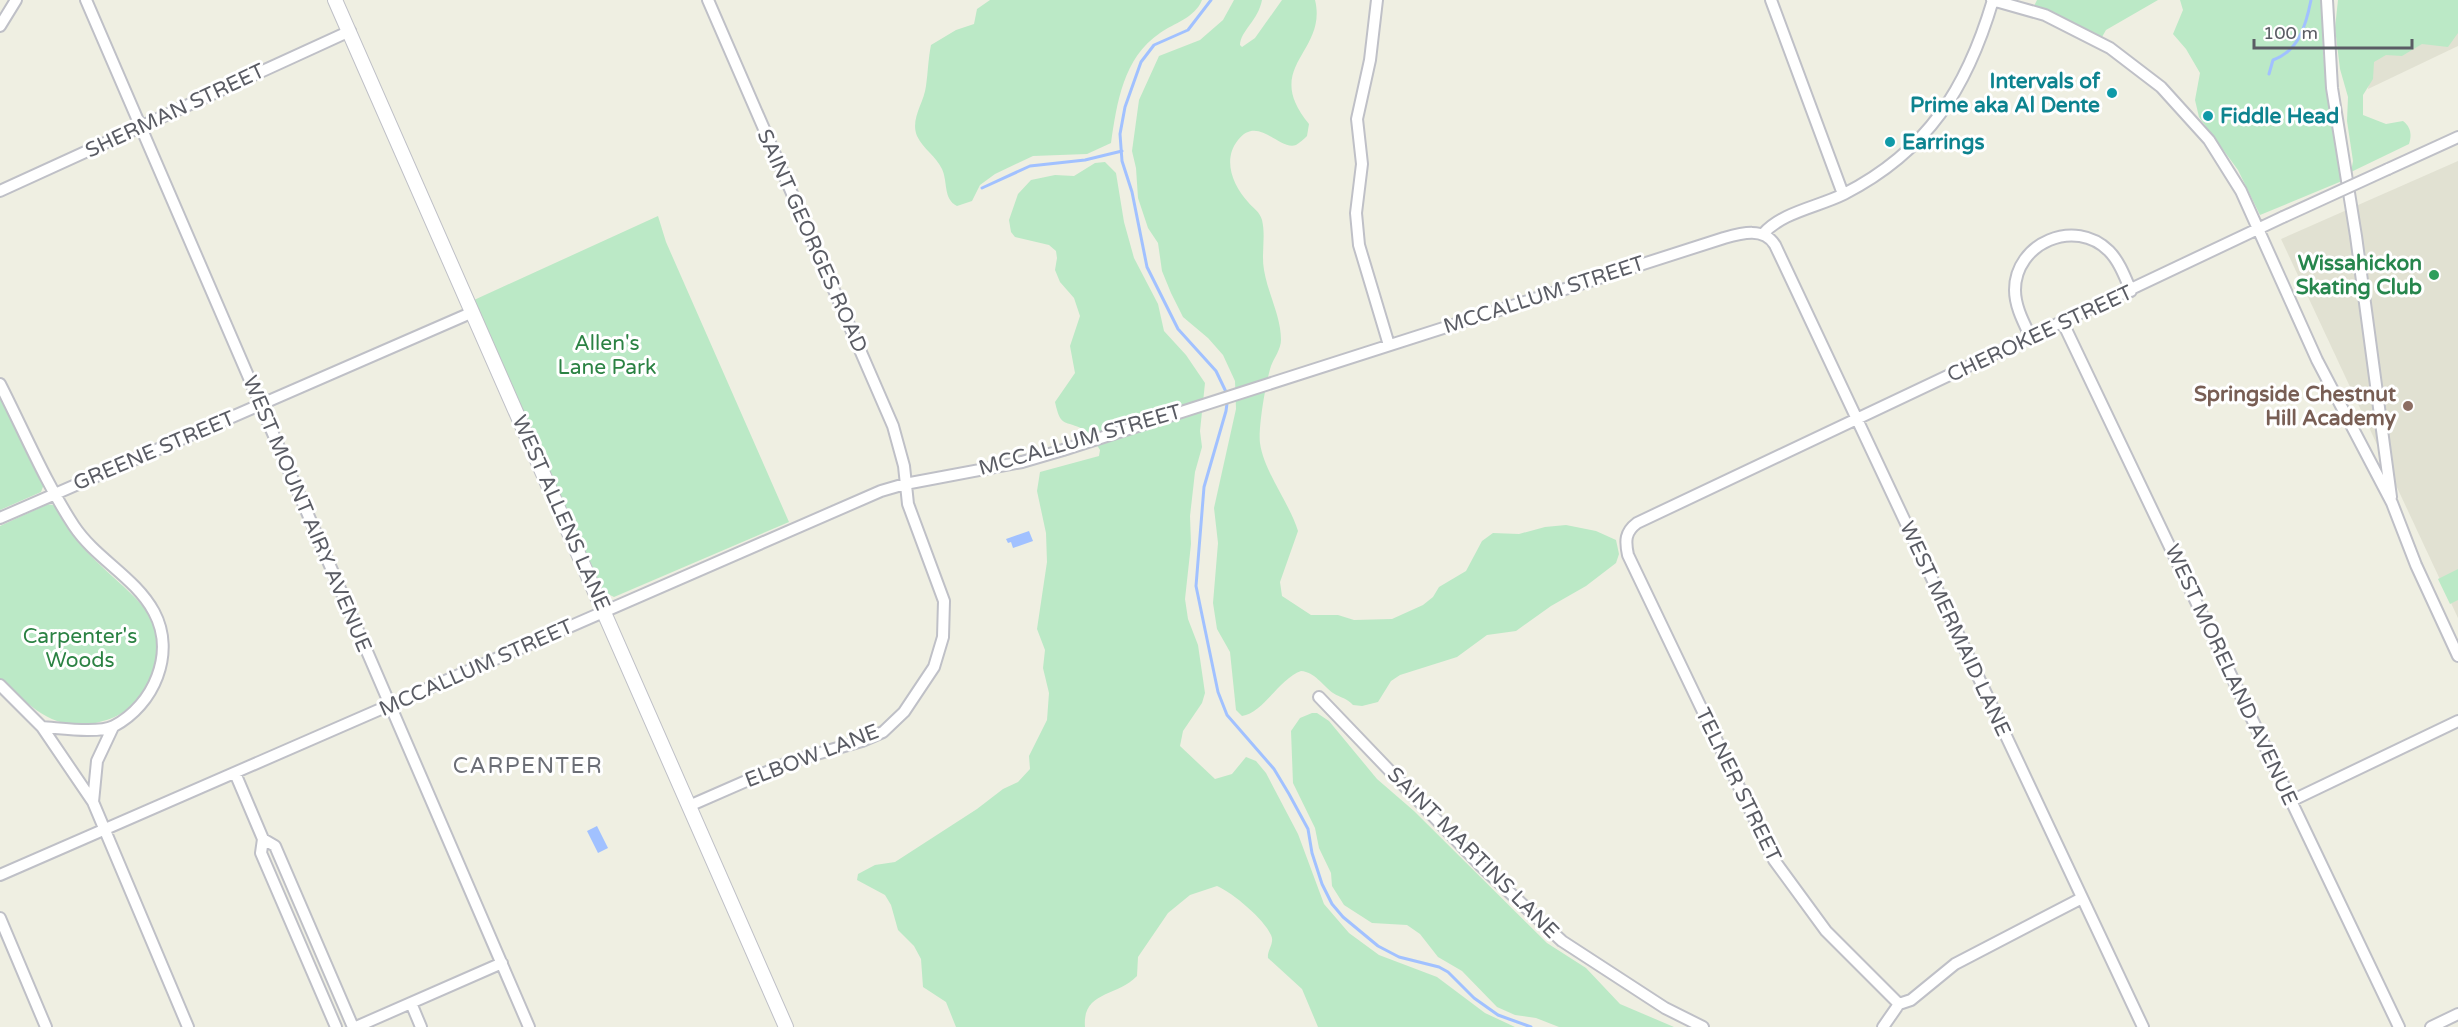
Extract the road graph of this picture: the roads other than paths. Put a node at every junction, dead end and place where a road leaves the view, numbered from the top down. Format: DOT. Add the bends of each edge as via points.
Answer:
graph roads {
  1 [pos="16,0"];
  2 [pos="86,0"];
  3 [pos="335,0"];
  4 [pos="708,0"];
  5 [pos="1377,0"];
  6 [pos="1771,0"];
  7 [pos="1992,0"];
  8 [pos="2327,0"];
  9 [pos="0,26"];
  10 [pos="350,31"];
  11 [pos="140,127"];
  12 [pos="2458,137"];
  13 [pos="0,191"];
  14 [pos="1844,194"];
  15 [pos="2258,228"];
  16 [pos="1762,234"];
  17 [pos="2131,291"];
  18 [pos="473,312"];
  19 [pos="2063,323"];
  20 [pos="2031,338"];
  21 [pos="1389,345"];
  22 [pos="0,384"];
  23 [pos="260,405"];
  24 [pos="1856,419"];
  25 [pos="905,484"];
  26 [pos="55,494"];
  27 [pos="2392,503"];
  28 [pos="0,518"];
  29 [pos="1626,536"];
  30 [pos="604,611"];
  31 [pos="2458,656"];
  32 [pos="0,685"];
  33 [pos="1319,697"];
  34 [pos="390,705"];
  35 [pos="2458,721"];
  36 [pos="42,727"];
  37 [pos="113,727"];
  38 [pos="235,773"];
  39 [pos="2291,801"];
  40 [pos="93,802"];
  41 [pos="689,806"];
  42 [pos="104,830"];
  43 [pos="263,839"];
  44 [pos="0,875"];
  45 [pos="2082,898"];
  46 [pos="0,918"];
  47 [pos="502,963"];
  48 [pos="411,1003"];
  49 [pos="1899,1004"];
  50 [pos="2458,1014"];
  51 [pos="46,1027"];
  52 [pos="188,1027"];
  53 [pos="336,1027"];
  54 [pos="354,1027"];
  55 [pos="421,1027"];
  56 [pos="530,1027"];
  57 [pos="786,1027"];
  58 [pos="1704,1027"];
  59 [pos="1883,1027"];
  60 [pos="2143,1027"];
  61 [pos="2399,1027"];
  62 [pos="2431,1027"];
  1 -- 9 [label="street"];
  2 -- 11 [label="street, WEST MOUNT AIRY AVENUE"];
  3 -- 10 [label="street, WEST ALLENS LANE"];
  4 -- 25 [label="street, SAINT GEORGES ROAD" via="885,406 902,455"];
  5 -- 21 [label="street" via="1370,60 1358,110 1362,174 1356,213 1359,245"];
  6 -- 14 [label="street"];
  7 -- 14 [label="street" via="1974,57 1948,106 1896,160"];
  7 -- 15 [label="street" via="2045,15 2088,36 2125,58 2161,87 2215,148"];
  8 -- 27 [label="street" via="2332,88"];
  10 -- 11 [label="street, SHERMAN STREET"];
  10 -- 18 [label="street, WEST ALLENS LANE"];
  11 -- 13 [label="street, SHERMAN STREET"];
  11 -- 23 [label="street, WEST MOUNT AIRY AVENUE"];
  12 -- 15 [label="street, CHEROKEE STREET, bridge"];
  14 -- 16 [label="street" via="1780,220"];
  15 -- 17 [label="street, CHEROKEE STREET"];
  15 -- 27 [label="street" via="2336,399"];
  16 -- 21 [label="street, MCCALLUM STREET" via="1744,232"];
  16 -- 24 [label="street, WEST MERMAID LANE" via="1775,245"];
  17 -- 19 [label="street, CHEROKEE STREET"];
  17 -- 20 [label="street" via="2114,257 2100,244 2068,235 2045,240 2026,257 2015,289 2019,311"];
  18 -- 23 [label="street, GREENE STREET"];
  18 -- 30 [label="street, WEST ALLENS LANE"];
  19 -- 20 [label="street, CHEROKEE STREET"];
  19 -- 39 [label="street, WEST MORELAND AVENUE"];
  20 -- 24 [label="street, CHEROKEE STREET"];
  21 -- 25 [label="street, MCCALLUM STREET" via="1022,462"];
  22 -- 26 [label="street"];
  23 -- 26 [label="street, GREENE STREET"];
  23 -- 34 [label="street, WEST MOUNT AIRY AVENUE"];
  24 -- 29 [label="street, CHEROKEE STREET" via="1637,523"];
  24 -- 45 [label="street, WEST MERMAID LANE"];
  25 -- 30 [label="street, MCCALLUM STREET" via="860,499"];
  25 -- 41 [label="street, ELBOW LANE" via="908,504 936,574 945,612 938,656 911,704 873,737 792,761"];
  26 -- 28 [label="street, GREENE STREET"];
  26 -- 37 [label="street" via="87,544 145,598 160,629 162,662 153,687"];
  27 -- 31 [label="street"];
  29 -- 49 [label="street, TELNER STREET" via="1628,555 1774,860 1826,931"];
  30 -- 34 [label="street, MCCALLUM STREET"];
  30 -- 41 [label="street, WEST ALLENS LANE"];
  32 -- 36 [label="street"];
  33 -- 58 [label="street, SAINT MARTINS LANE" via="1480,865 1562,940 1665,1008"];
  34 -- 38 [label="street, MCCALLUM STREET"];
  34 -- 47 [label="street, WEST MOUNT AIRY AVENUE"];
  35 -- 39 [label="street"];
  36 -- 37 [label="street"];
  36 -- 40 [label="street"];
  37 -- 40 [label="street" via="97,761"];
  38 -- 42 [label="street, MCCALLUM STREET"];
  38 -- 43 [label="street"];
  39 -- 61 [label="street, WEST MORELAND AVENUE"];
  40 -- 42 [label="street"];
  41 -- 57 [label="street, WEST ALLENS LANE"];
  42 -- 44 [label="street, MCCALLUM STREET"];
  42 -- 52 [label="street"];
  43 -- 53 [label="street" via="261,853"];
  43 -- 54 [label="street" via="275,846"];
  45 -- 49 [label="street" via="1967,957 1911,1000"];
  45 -- 60 [label="street, WEST MERMAID LANE"];
  46 -- 51 [label="street"];
  47 -- 48 [label="street"];
  47 -- 56 [label="street, WEST MOUNT AIRY AVENUE"];
  48 -- 54 [label="street"];
  48 -- 55 [label="street"];
  49 -- 59 [label="street"];
  50 -- 62 [label="street"];
}
